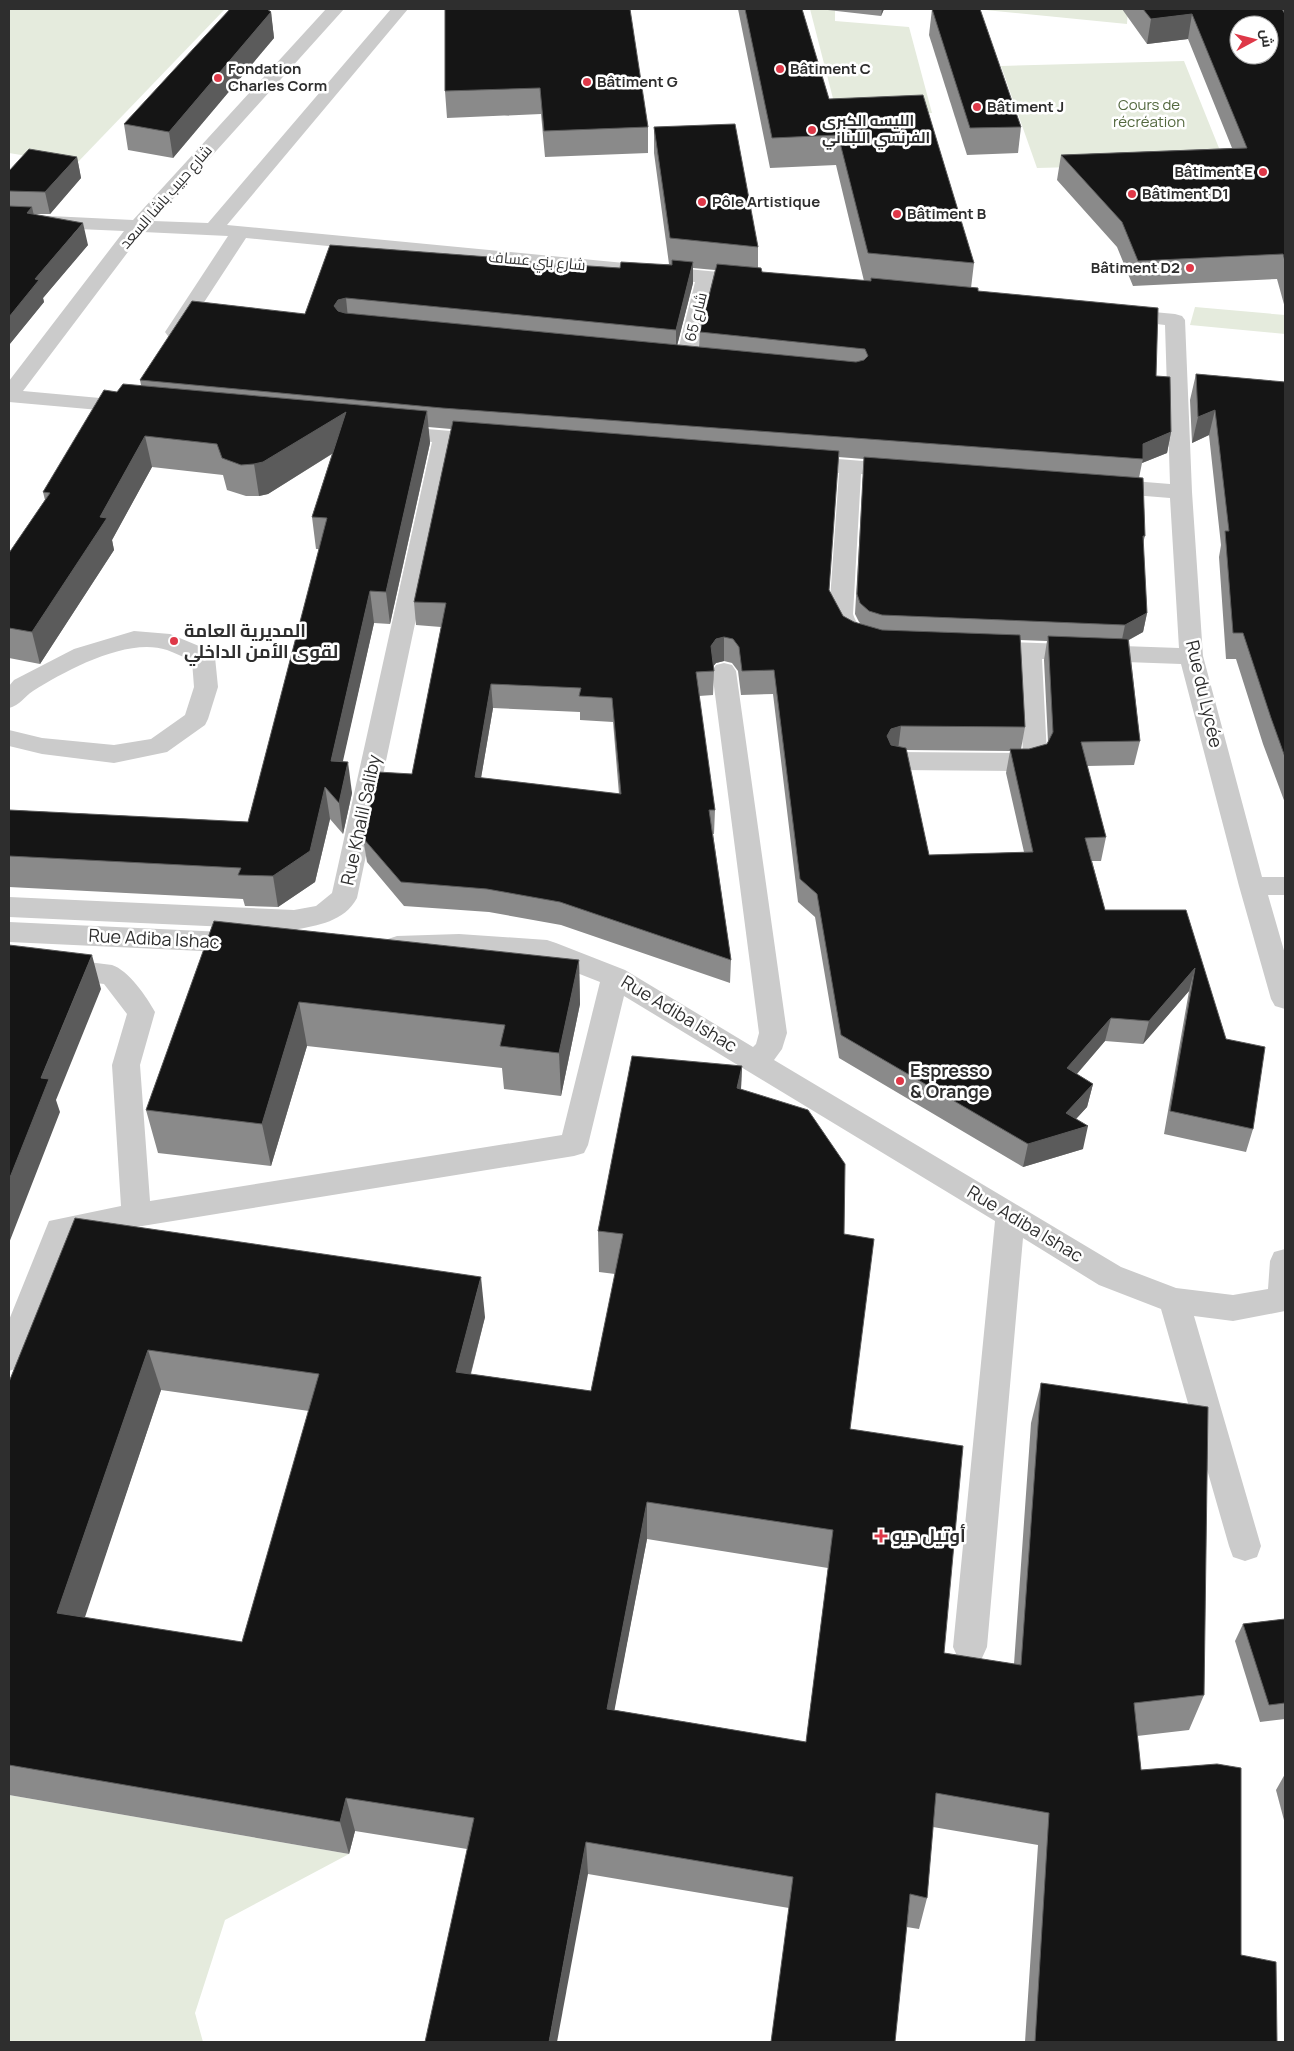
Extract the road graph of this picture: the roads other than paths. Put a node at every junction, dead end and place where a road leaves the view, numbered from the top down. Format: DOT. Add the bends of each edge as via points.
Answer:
graph roads {
  1 [pos="335,9"];
  2 [pos="400,9"];
  3 [pos="9,220"];
  4 [pos="137,226"];
  5 [pos="213,230"];
  6 [pos="240,233"];
  7 [pos="706,277"];
  8 [pos="765,282"];
  9 [pos="1107,314"];
  10 [pos="163,350"];
  11 [pos="685,358"];
  12 [pos="9,395"];
  13 [pos="157,410"];
  14 [pos="374,430"];
  15 [pos="444,436"];
  16 [pos="500,441"];
  17 [pos="782,462"];
  18 [pos="850,467"];
  19 [pos="918,472"];
  20 [pos="1084,484"];
  21 [pos="1181,492"];
  22 [pos="880,644"];
  23 [pos="964,648"];
  24 [pos="1030,651"];
  25 [pos="1191,656"];
  26 [pos="724,671"];
  27 [pos="9,700"];
  28 [pos="9,738"];
  29 [pos="898,762"];
  30 [pos="1252,886"];
  31 [pos="1285,886"];
  32 [pos="9,907"];
  33 [pos="9,932"];
  34 [pos="274,944"];
  35 [pos="372,946"];
  36 [pos="9,962"];
  37 [pos="615,977"];
  38 [pos="1285,999"];
  39 [pos="756,1060"];
  40 [pos="1010,1214"];
  41 [pos="136,1215"];
  42 [pos="1285,1261"];
  43 [pos="1284,1298"];
  44 [pos="1174,1301"];
  45 [pos="9,1358"];
  46 [pos="1246,1546"];
  47 [pos="970,1647"];
  1 -- 4 [label="street, شارع حبيب باشا السعد"];
  2 -- 5 [label="street"];
  3 -- 4 [label="street, شارع بني عساف"];
  4 -- 5 [label="street, شارع بني عساف"];
  4 -- 12 [label="street, شارع حبيب باشا السعد"];
  5 -- 6 [label="street, شارع بني عساف"];
  6 -- 7 [label="street, شارع بني عساف"];
  6 -- 10 [label="street"];
  7 -- 8 [label="street, شارع بني عساف"];
  7 -- 11 [label="street, شارع 65"];
  9 -- 21 [label="street, Rue du Lycée" via="1175,320"];
  12 -- 13 [label="street" via="132,399"];
  14 -- 15 [label="street"];
  15 -- 16 [label="street"];
  15 -- 32 [label="street, Rue Khalil Saliby" via="344,898 324,914 294,920"];
  17 -- 18 [label="street"];
  18 -- 19 [label="street"];
  18 -- 22 [label="street" via="841,614 850,633 860,640"];
  20 -- 21 [label="street"];
  21 -- 25 [label="street, Rue du Lycée"];
  23 -- 24 [label="street"];
  24 -- 25 [label="street"];
  24 -- 29 [label="street" via="1033,760"];
  25 -- 30 [label="street, Rue du Lycée"];
  26 -- 39 [label="street" via="773,1033 768,1049"];
  27 -- 28 [label="street" via="23,686 82,655 134,639 170,642 203,657 206,687 196,719 158,746 114,754 42,746"];
  30 -- 31 [label="street"];
  30 -- 38 [label="street, Rue du Lycée"];
  33 -- 34 [label="street, Rue Adiba Ishac"];
  35 -- 37 [label="street, Rue Adiba Ishac" via="459,944 547,950"];
  36 -- 41 [label="street" via="112,975 141,1012 126,1065"];
  37 -- 39 [label="street, Rue Adiba Ishac"];
  37 -- 41 [label="street" via="574,1145"];
  39 -- 40 [label="street, Rue Adiba Ishac"];
  40 -- 44 [label="street, Rue Adiba Ishac" via="1110,1276"];
  40 -- 47 [label="street"];
  41 -- 45 [label="street" via="60,1230"];
  42 -- 43 [label="street"];
  43 -- 44 [label="street, Rue Adiba Ishac" via="1233,1308"];
  44 -- 46 [label="street"];
}
